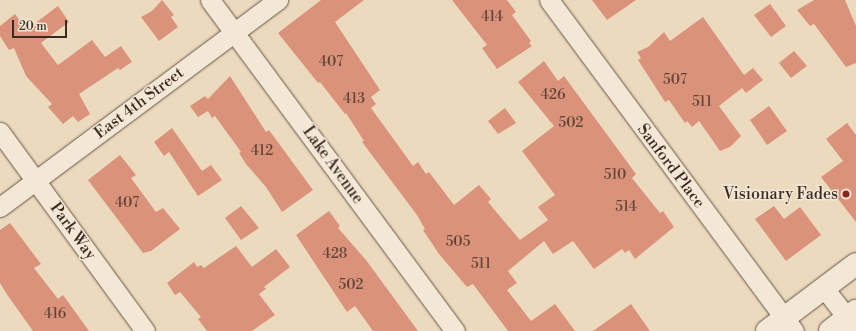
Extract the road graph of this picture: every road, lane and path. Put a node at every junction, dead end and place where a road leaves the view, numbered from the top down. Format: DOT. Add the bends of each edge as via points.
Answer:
graph roads {
  1 [pos="210,0"];
  2 [pos="278,0"];
  3 [pos="549,0"];
  4 [pos="234,32"];
  5 [pos="0,132"];
  6 [pos="36,180"];
  7 [pos="0,207"];
  8 [pos="856,264"];
  9 [pos="824,288"];
  10 [pos="853,319"];
  11 [pos="789,325"];
  12 [pos="145,331"];
  13 [pos="455,331"];
  14 [pos="767,331"];
  15 [pos="830,331"];
  1 -- 4 [label="street, Lake Avenue"];
  2 -- 4 [label="street, East 4th Street"];
  3 -- 11 [label="street, Sanford Place"];
  4 -- 6 [label="street, East 4th Street"];
  4 -- 13 [label="street, Lake Avenue"];
  5 -- 6 [label="street, Park Way"];
  6 -- 7 [label="street, East 4th Street"];
  6 -- 12 [label="street, Park Way"];
  8 -- 9 [label="main road"];
  9 -- 10 [label="street"];
  9 -- 11 [label="main road"];
  10 -- 15 [label="main road"];
  11 -- 14 [label="main road"];
}
